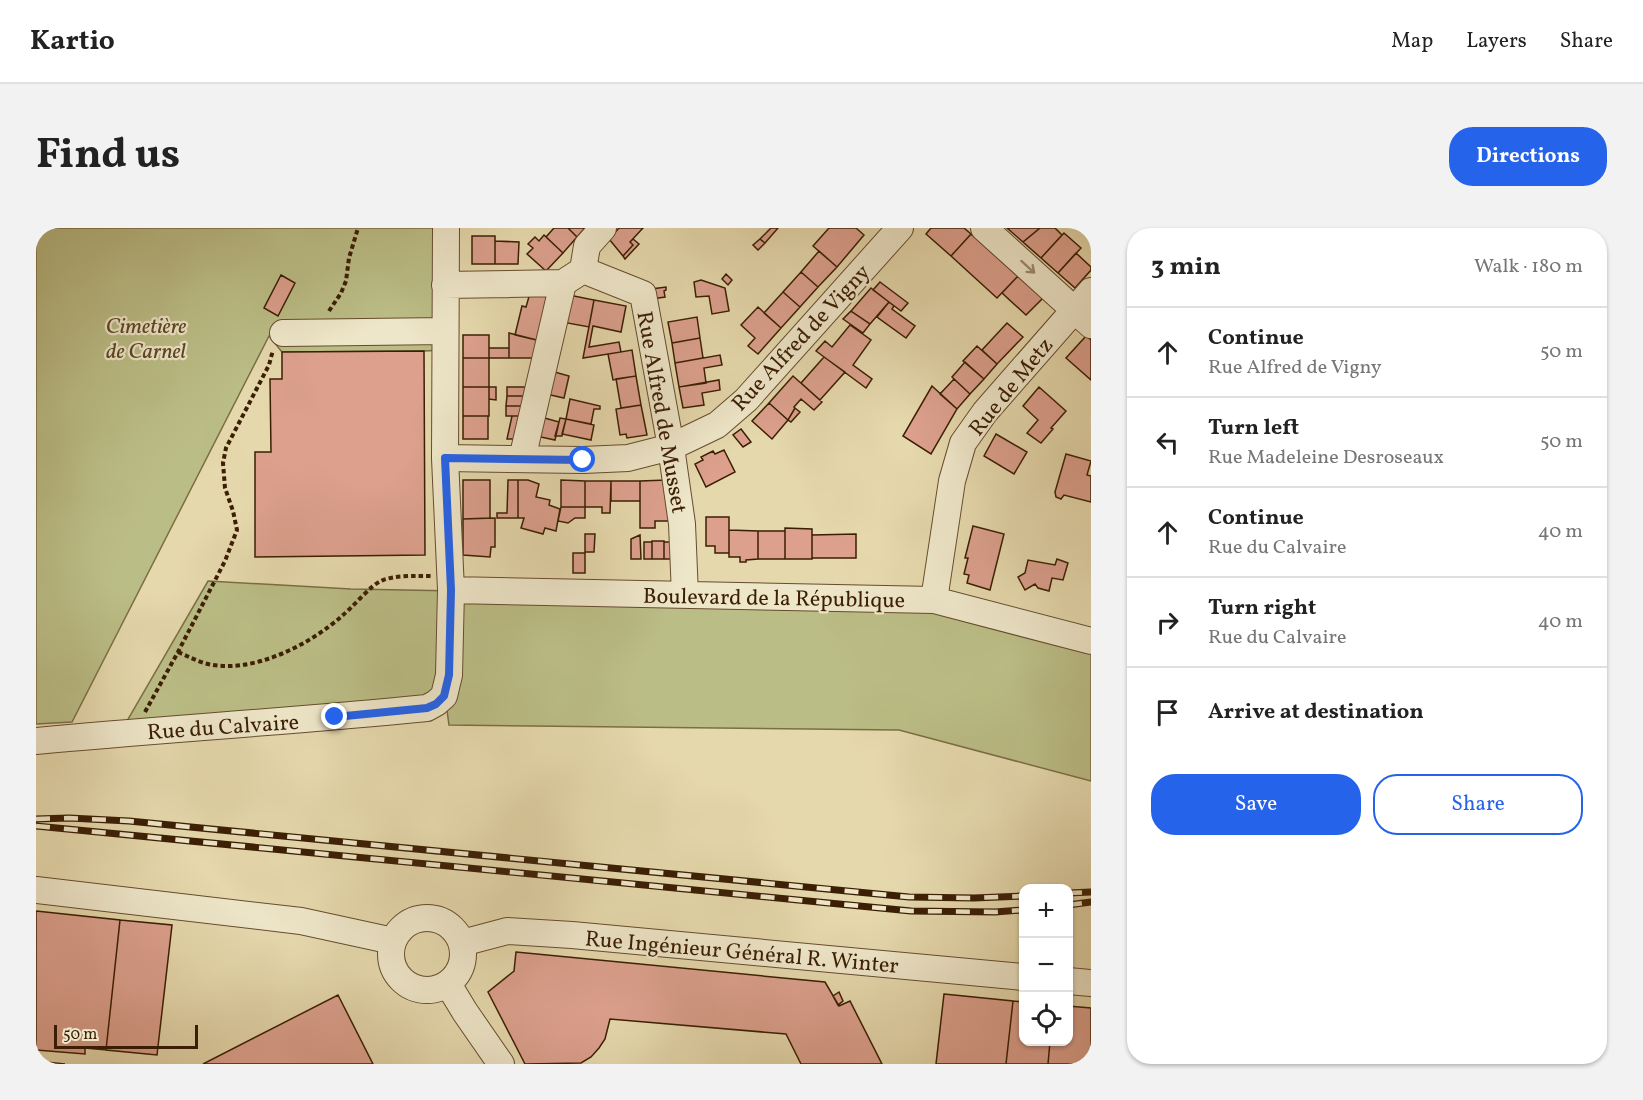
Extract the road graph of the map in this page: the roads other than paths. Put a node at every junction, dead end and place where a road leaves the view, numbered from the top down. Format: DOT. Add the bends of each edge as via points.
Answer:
graph roads {
  1 [pos="446,228"];
  2 [pos="603,228"];
  3 [pos="900,228"];
  4 [pos="984,228"];
  5 [pos="573,277"];
  6 [pos="445,285"];
  7 [pos="1085,308"];
  8 [pos="445,331"];
  9 [pos="283,333"];
  10 [pos="671,447"];
  11 [pos="445,458"];
  12 [pos="522,459"];
  13 [pos="450,583"];
  14 [pos="686,595"];
  15 [pos="934,600"];
  16 [pos="1091,641"];
  17 [pos="36,741"];
  18 [pos="36,890"];
  19 [pos="393,941"];
  20 [pos="462,943"];
  21 [pos="1019,977"];
  22 [pos="1073,981"];
  23 [pos="1091,983"];
  24 [pos="448,984"];
  25 [pos="501,1064"];
  1 -- 6 [label="street"];
  2 -- 5 [label="street" via="587,246"];
  3 -- 10 [label="street, Rue Alfred de Vigny" via="746,400 717,425"];
  4 -- 7 [label="street, one-way"];
  5 -- 6 [label="street"];
  5 -- 10 [label="street, Rue Alfred de Musset" via="643,294"];
  5 -- 12 [label="street"];
  6 -- 8 [label="street"];
  7 -- 15 [label="street, Rue de Metz" via="984,412 963,443 952,481"];
  8 -- 9 [label="street"];
  8 -- 11 [label="street"];
  10 -- 12 [label="street, Rue Alfred de Vigny" via="628,458"];
  10 -- 14 [label="street, Rue Alfred de Musset" via="682,524"];
  11 -- 12 [label="street, Rue Alfred de Vigny"];
  11 -- 13 [label="street"];
  13 -- 14 [label="street, Boulevard de la République"];
  13 -- 17 [label="street, Rue du Calvaire" via="449,675 444,696 427,708"];
  14 -- 15 [label="street, Boulevard de la République"];
  15 -- 16 [label="street, Boulevard de la République"];
  18 -- 19 [label="street" via="301,921"];
  19 -- 20 [label="street" via="409,923 429,918 450,926"];
  19 -- 24 [label="street" via="393,967 404,983 423,990"];
  20 -- 21 [label="street, Rue Ingénieur Général R. Winter" via="507,931"];
  20 -- 24 [label="street" via="461,968"];
  22 -- 23 [label="street"];
  24 -- 25 [label="street"];
}
